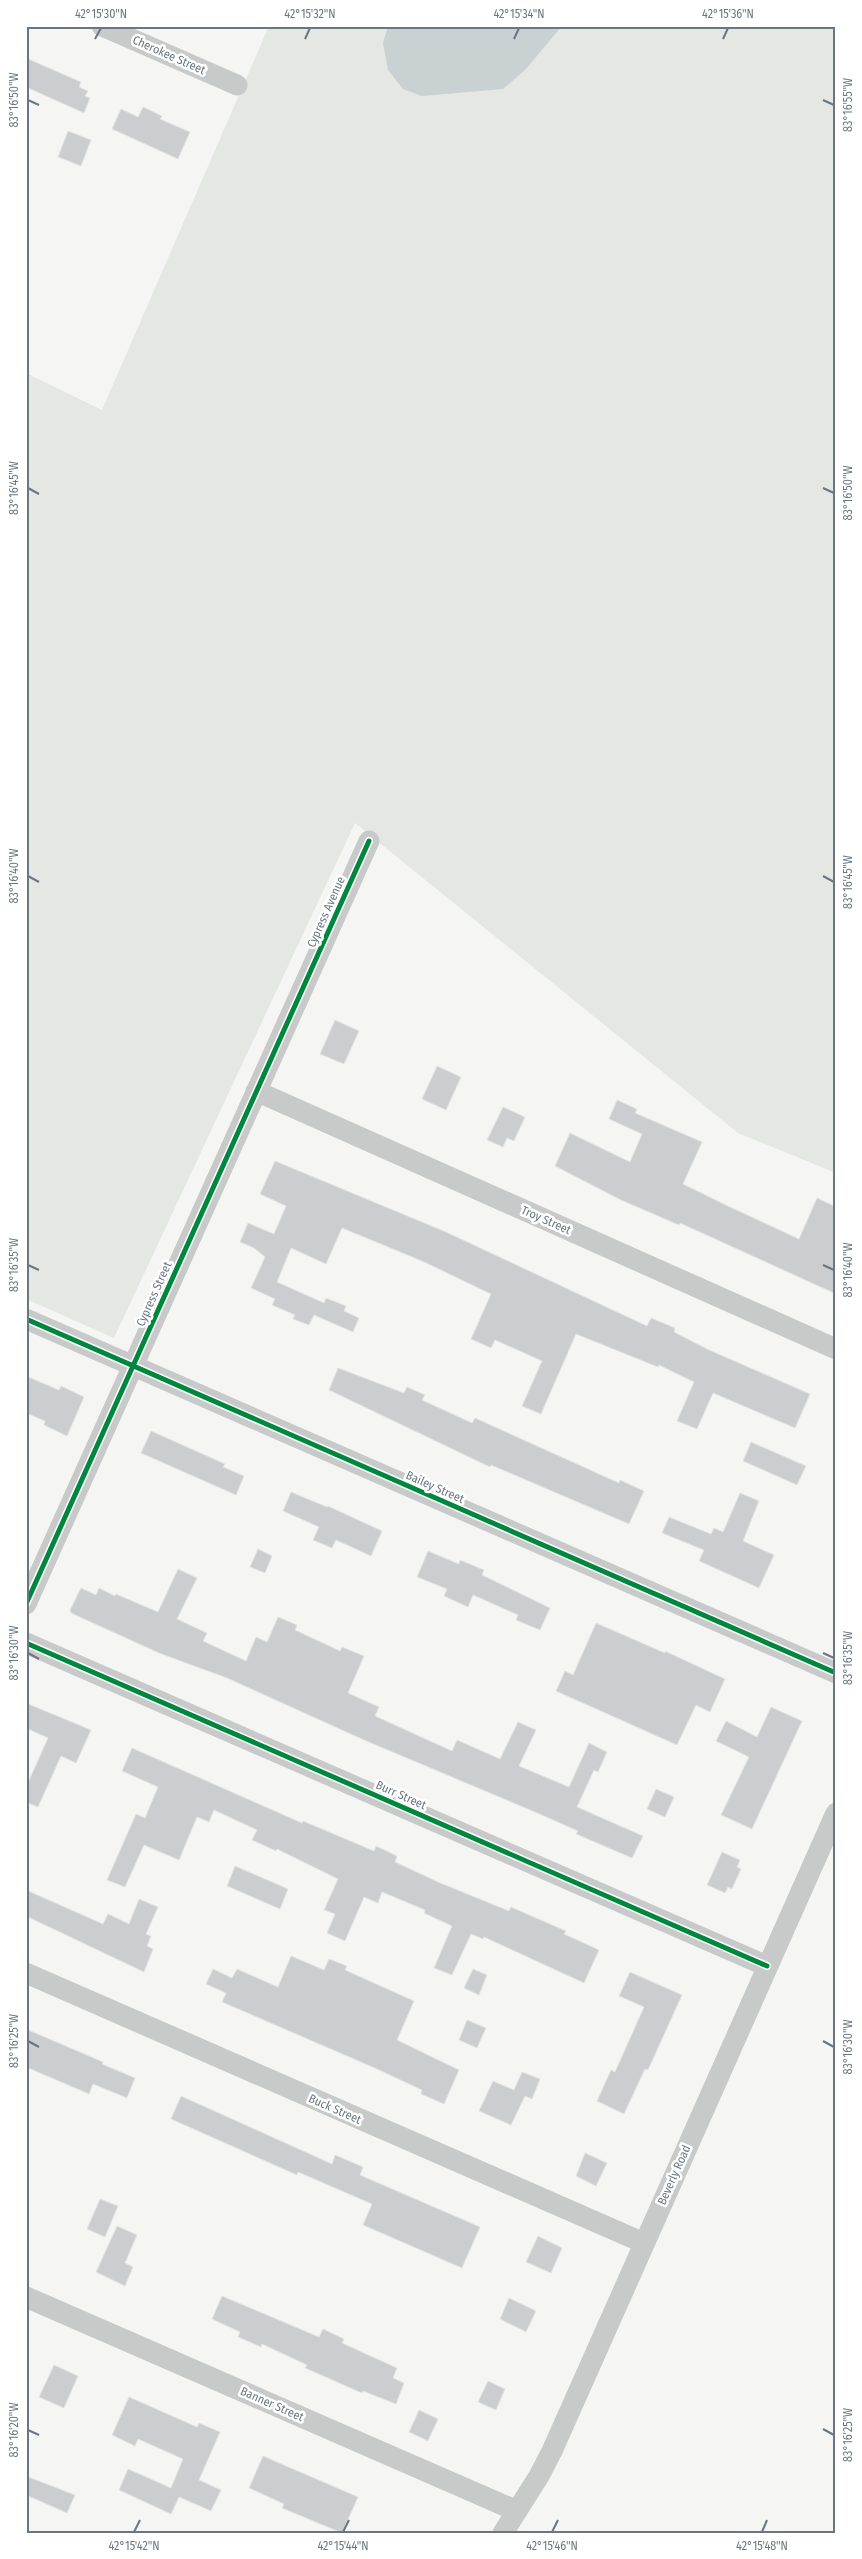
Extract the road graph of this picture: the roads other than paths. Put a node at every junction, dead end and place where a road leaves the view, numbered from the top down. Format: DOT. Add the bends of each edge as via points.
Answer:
graph roads {
  1 [pos="102,26"];
  2 [pos="237,85"];
  3 [pos="369,841"];
  4 [pos="301,992"];
  5 [pos="256,1091"];
  6 [pos="26,1319"];
  7 [pos="836,1349"];
  8 [pos="133,1365"];
  9 [pos="26,1604"];
  10 [pos="26,1643"];
  11 [pos="836,1673"];
  12 [pos="836,1813"];
  13 [pos="767,1966"];
  14 [pos="26,1973"];
  15 [pos="644,2243"];
  16 [pos="26,2297"];
  17 [pos="517,2511"];
  18 [pos="503,2533"];
  1 -- 2 [label="street, Cherokee Street"];
  3 -- 4 [label="street, Cypress Avenue"];
  4 -- 5 [label="street, Cypress Street"];
  5 -- 7 [label="street, Troy Street"];
  5 -- 8 [label="street, Cypress Street"];
  6 -- 8 [label="street, Bailey Street"];
  8 -- 9 [label="street, Cypress Street"];
  8 -- 11 [label="street, Bailey Street"];
  10 -- 13 [label="street, Burr Street"];
  12 -- 13 [label="street, Beverly Road"];
  13 -- 15 [label="street, Beverly Road"];
  14 -- 15 [label="street, Buck Street"];
  15 -- 17 [label="street, Beverly Road" via="552,2451"];
  16 -- 17 [label="street, Banner Street"];
  17 -- 18 [label="street, Beverly Road"];
}
